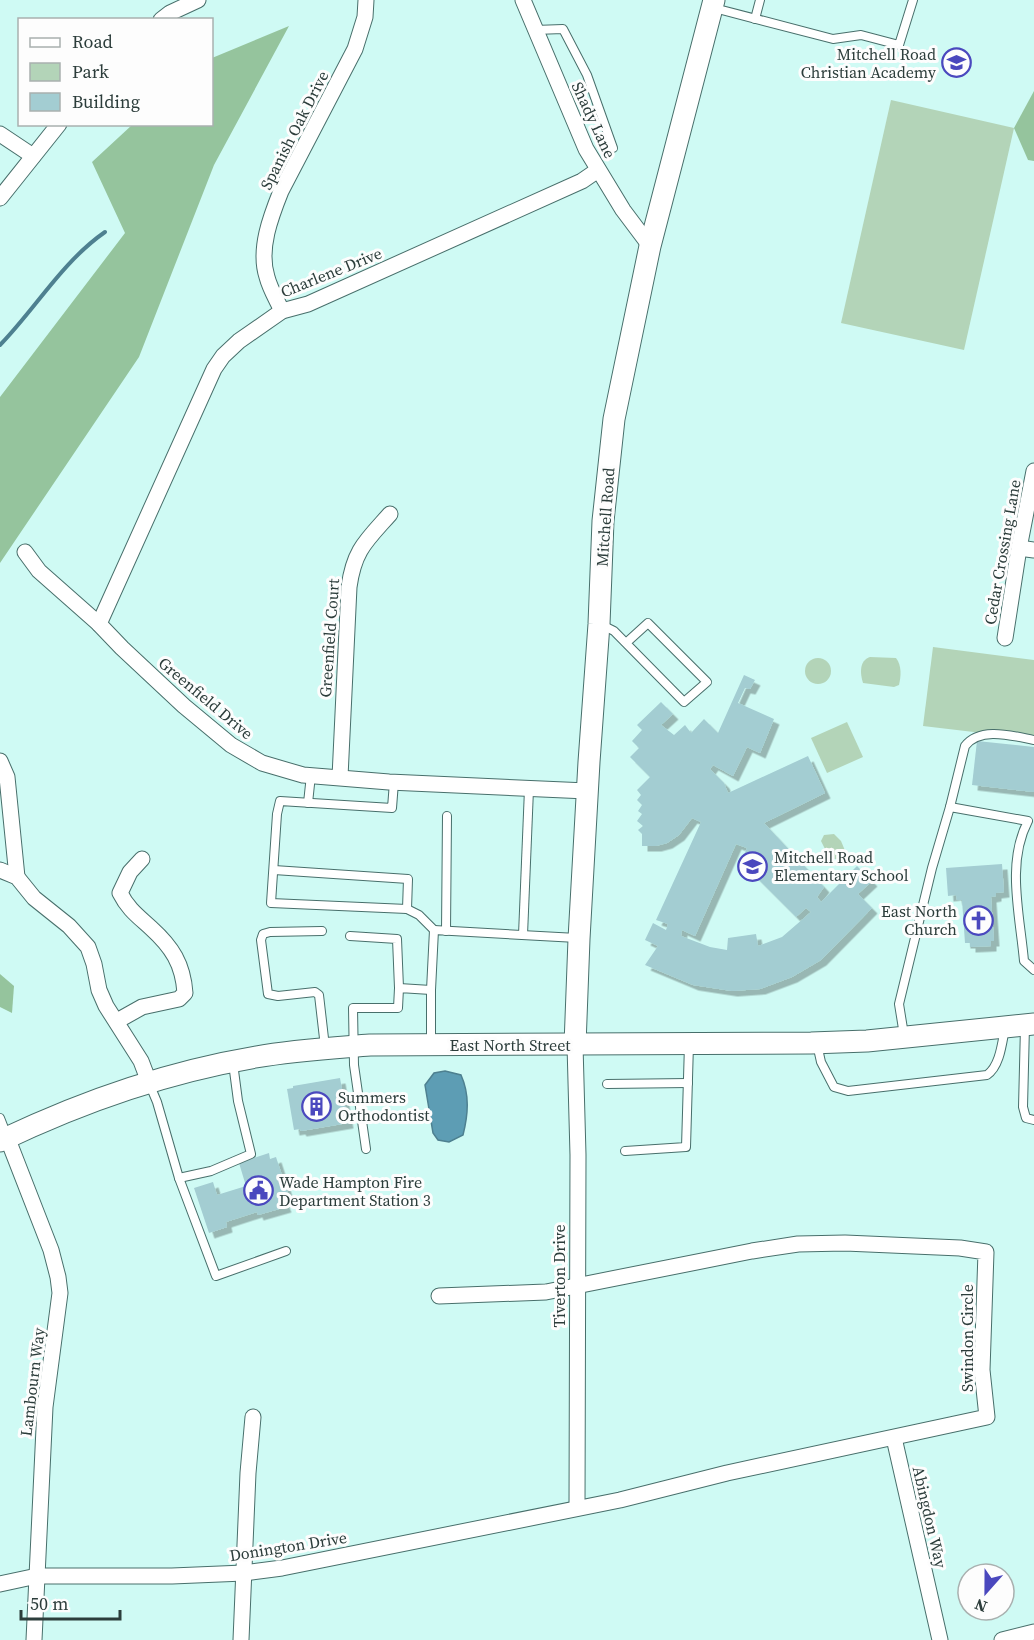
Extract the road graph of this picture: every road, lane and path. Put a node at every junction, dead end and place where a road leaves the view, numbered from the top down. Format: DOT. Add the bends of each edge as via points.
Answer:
graph roads {
  1 [pos="198,0"];
  2 [pos="366,0"];
  3 [pos="523,0"];
  4 [pos="760,0"];
  5 [pos="913,0"];
  6 [pos="713,4"];
  7 [pos="165,18"];
  8 [pos="755,19"];
  9 [pos="535,30"];
  10 [pos="57,126"];
  11 [pos="0,134"];
  12 [pos="613,148"];
  13 [pos="33,156"];
  14 [pos="598,170"];
  15 [pos="0,198"];
  16 [pos="650,246"];
  17 [pos="282,311"];
  18 [pos="1034,471"];
  19 [pos="390,514"];
  20 [pos="1026,549"];
  21 [pos="25,552"];
  22 [pos="99,624"];
  23 [pos="599,624"];
  24 [pos="1005,638"];
  25 [pos="626,643"];
  26 [pos="1034,740"];
  27 [pos="0,761"];
  28 [pos="311,775"];
  29 [pos="339,777"];
  30 [pos="394,782"];
  31 [pos="530,789"];
  32 [pos="587,791"];
  33 [pos="308,803"];
  34 [pos="950,807"];
  35 [pos="447,816"];
  36 [pos="1031,820"];
  37 [pos="142,859"];
  38 [pos="0,870"];
  39 [pos="274,870"];
  40 [pos="17,876"];
  41 [pos="407,909"];
  42 [pos="434,930"];
  43 [pos="322,931"];
  44 [pos="447,931"];
  45 [pos="523,935"];
  46 [pos="350,936"];
  47 [pos="579,939"];
  48 [pos="1034,970"];
  49 [pos="399,988"];
  50 [pos="430,990"];
  51 [pos="117,1022"];
  52 [pos="1022,1026"];
  53 [pos="905,1037"];
  54 [pos="816,1043"];
  55 [pos="689,1044"];
  56 [pos="431,1045"];
  57 [pos="575,1045"];
  58 [pos="353,1047"];
  59 [pos="325,1048"];
  60 [pos="232,1061"];
  61 [pos="149,1082"];
  62 [pos="688,1083"];
  63 [pos="607,1084"];
  64 [pos="1034,1120"];
  65 [pos="2,1132"];
  66 [pos="366,1149"];
  67 [pos="625,1151"];
  68 [pos="179,1178"];
  69 [pos="286,1251"];
  70 [pos="577,1287"];
  71 [pos="439,1296"];
  72 [pos="253,1417"];
  73 [pos="894,1438"];
  74 [pos="577,1507"];
  75 [pos="244,1573"];
  76 [pos="37,1576"];
  77 [pos="0,1584"];
  78 [pos="1034,1632"];
  79 [pos="34,1640"];
  80 [pos="241,1640"];
  81 [pos="940,1640"];
  82 [pos="1002,1640"];
  1 -- 7 [label="street"];
  2 -- 17 [label="street, Spanish Oak Drive" via="355,49 273,210 264,261 266,276"];
  3 -- 9 [label="street, Shady Lane"];
  4 -- 8 [label="lane"];
  5 -- 8 [label="lane" via="899,45 861,35 833,39"];
  6 -- 8 [label="lane"];
  6 -- 16 [label="street, Mitchell Road"];
  9 -- 12 [label="lane" via="563,29 587,75"];
  9 -- 14 [label="street, Shady Lane"];
  10 -- 13 [label="street"];
  11 -- 13 [label="street"];
  13 -- 15 [label="street"];
  14 -- 16 [label="street, Shady Lane"];
  14 -- 17 [label="street, Charlene Drive" via="432,250 308,304"];
  16 -- 23 [label="street, Mitchell Road" via="614,419 603,521"];
  17 -- 22 [label="street, Charlene Drive" via="239,341 214,369"];
  18 -- 20 [label="street, Cedar Crossing Lane"];
  19 -- 29 [label="street, Greenfield Court" via="362,545 352,567"];
  20 -- 24 [label="street, Cedar Crossing Lane"];
  21 -- 22 [label="street, Greenfield Drive" via="39,571"];
  22 -- 28 [label="street, Greenfield Drive" via="231,746 284,771"];
  23 -- 25 [label="lane"];
  23 -- 32 [label="street, Mitchell Road"];
  25 -- 25 [label="lane" via="684,702 707,682 648,623"];
  26 -- 34 [label="lane" via="983,734 970,740 965,746"];
  27 -- 40 [label="street" via="7,777"];
  28 -- 29 [label="street, Greenfield Drive"];
  28 -- 33 [label="lane"];
  29 -- 30 [label="street, Greenfield Drive"];
  30 -- 31 [label="street, Greenfield Drive"];
  30 -- 33 [label="lane" via="392,808"];
  31 -- 32 [label="street, Greenfield Drive"];
  31 -- 45 [label="lane"];
  32 -- 47 [label="street, Mitchell Road"];
  33 -- 39 [label="lane" via="280,801"];
  34 -- 36 [label="lane"];
  34 -- 53 [label="lane" via="900,1004"];
  35 -- 44 [label="lane"];
  36 -- 48 [label="lane" via="1020,837 1015,867 1024,961"];
  37 -- 51 [label="street" via="130,872 120,893 126,906 176,956 185,993 179,999 142,1007"];
  38 -- 40 [label="street"];
  39 -- 41 [label="lane" via="408,879"];
  39 -- 41 [label="lane" via="272,903"];
  40 -- 51 [label="street" via="34,898 88,947 99,990"];
  41 -- 42 [label="lane"];
  42 -- 44 [label="lane"];
  42 -- 50 [label="lane"];
  43 -- 59 [label="lane" via="270,932 263,934 261,940 268,994 319,995"];
  44 -- 45 [label="lane"];
  45 -- 47 [label="lane"];
  46 -- 49 [label="lane" via="397,939"];
  47 -- 57 [label="street, Mitchell Road"];
  49 -- 50 [label="lane"];
  49 -- 58 [label="lane" via="398,1008 353,1008"];
  50 -- 56 [label="lane"];
  51 -- 61 [label="street"];
  52 -- 53 [label="street, East North Street"];
  52 -- 54 [label="lane" via="987,1075 858,1090 834,1087"];
  52 -- 64 [label="lane" via="1023,1107 1026,1118"];
  53 -- 54 [label="street, East North Street"];
  54 -- 55 [label="street, East North Street"];
  55 -- 57 [label="street, East North Street"];
  55 -- 62 [label="lane"];
  56 -- 57 [label="street, East North Street"];
  56 -- 58 [label="street, East North Street"];
  57 -- 70 [label="street, Tiverton Drive"];
  58 -- 59 [label="street, East North Street"];
  58 -- 66 [label="lane"];
  59 -- 60 [label="street, East North Street"];
  60 -- 61 [label="street, East North Street"];
  60 -- 68 [label="lane" via="251,1154 211,1172"];
  61 -- 65 [label="street, East North Street"];
  61 -- 68 [label="lane"];
  62 -- 63 [label="lane"];
  62 -- 67 [label="lane" via="686,1147"];
  65 -- 76 [label="street, Lambourn Way" via="51,1250 60,1293 45,1407"];
  68 -- 69 [label="lane" via="216,1276"];
  70 -- 71 [label="street"];
  70 -- 73 [label="street, Swindon Circle" via="798,1244 986,1252 982,1370 987,1417"];
  70 -- 74 [label="street, Tiverton Drive"];
  72 -- 75 [label="street"];
  73 -- 74 [label="street, Swindon Circle"];
  73 -- 81 [label="street, Abingdon Way"];
  74 -- 75 [label="street, Donington Drive"];
  75 -- 76 [label="street, Donington Drive"];
  75 -- 80 [label="street"];
  76 -- 77 [label="street, Donington Drive"];
  76 -- 79 [label="street, Lambourn Way"];
  78 -- 82 [label="street"];
}
